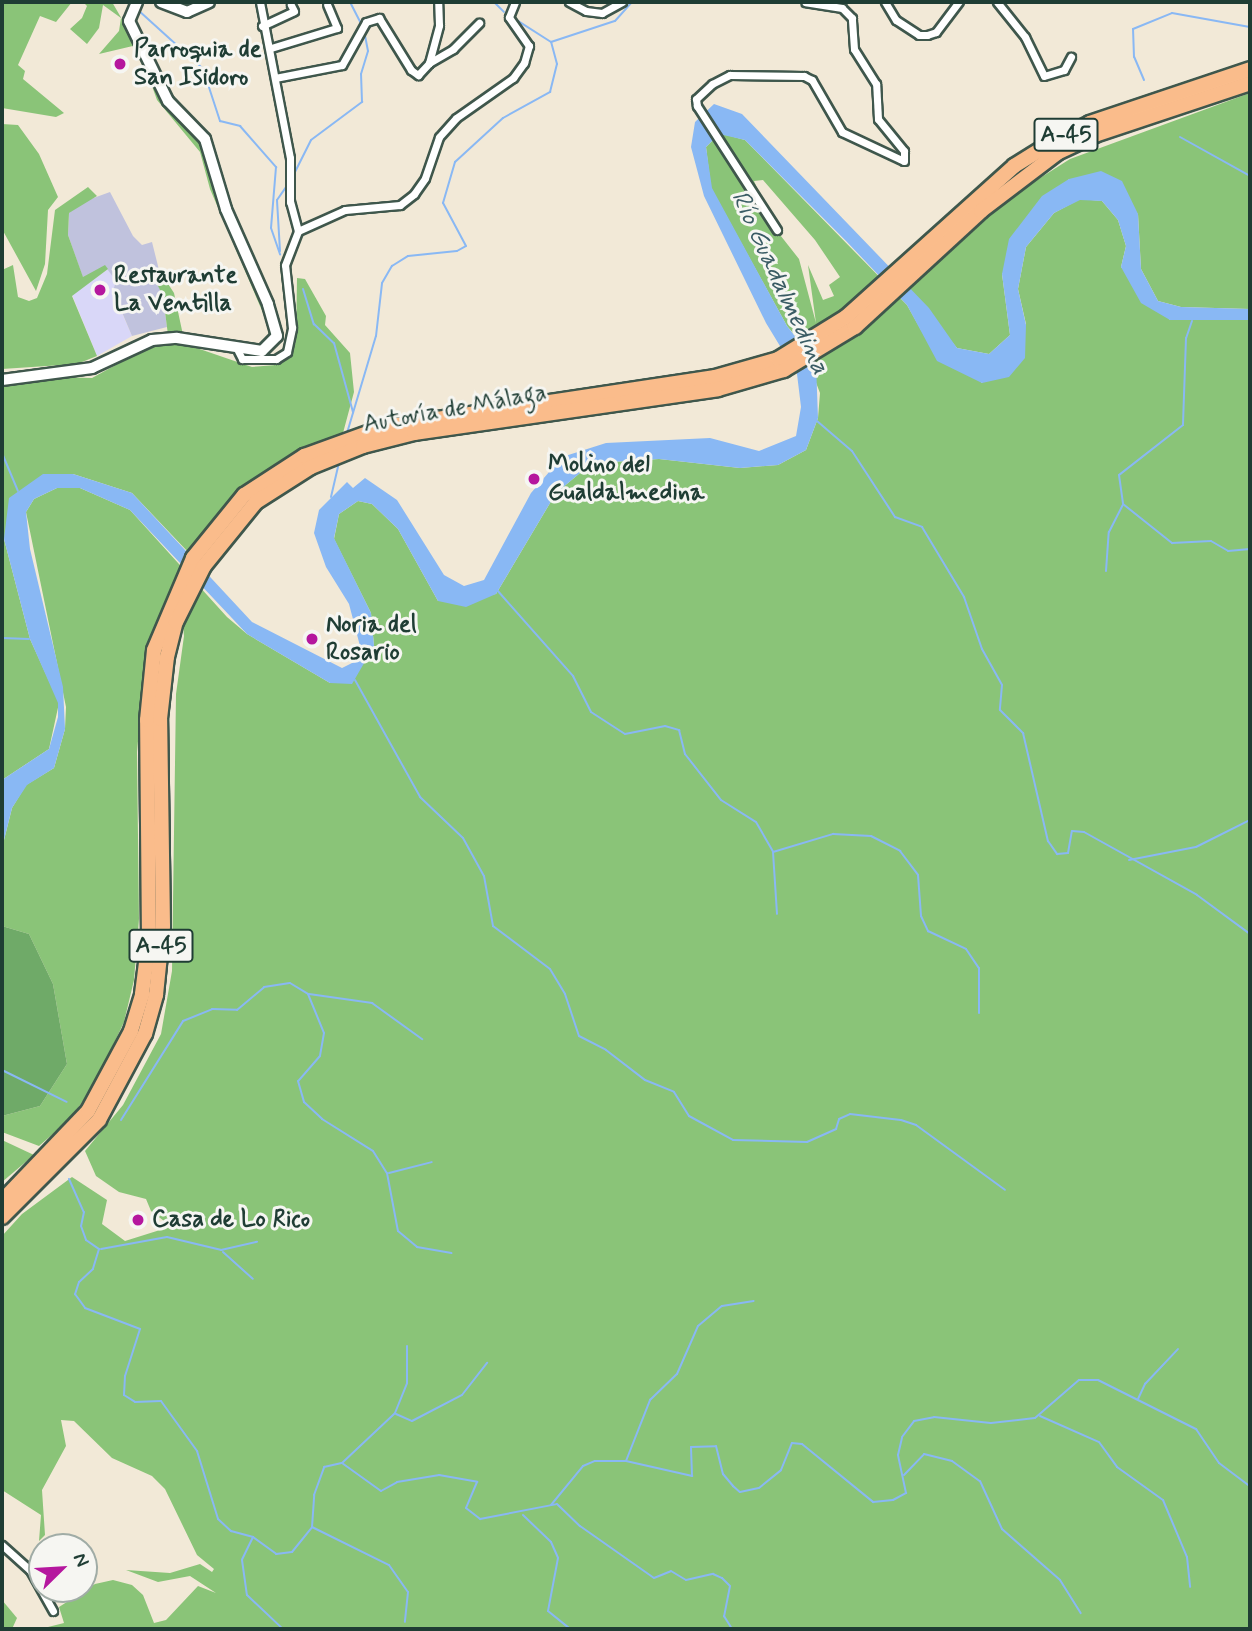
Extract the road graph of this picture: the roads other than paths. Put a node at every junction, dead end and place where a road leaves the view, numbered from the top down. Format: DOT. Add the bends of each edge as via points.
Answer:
graph roads {
  1 [pos="138,2"];
  2 [pos="161,2"];
  3 [pos="209,2"];
  4 [pos="260,2"];
  5 [pos="438,2"];
  6 [pos="515,2"];
  7 [pos="569,2"];
  8 [pos="622,2"];
  9 [pos="805,2"];
  10 [pos="885,2"];
  11 [pos="959,2"];
  12 [pos="997,2"];
  13 [pos="291,5"];
  14 [pos="327,5"];
  15 [pos="479,23"];
  16 [pos="262,26"];
  17 [pos="271,48"];
  18 [pos="1071,57"];
  19 [pos="429,64"];
  20 [pos="1250,69"];
  21 [pos="275,78"];
  22 [pos="1250,83"];
  23 [pos="778,230"];
  24 [pos="298,231"];
  25 [pos="917,261"];
  26 [pos="238,351"];
  27 [pos="2,380"];
  28 [pos="170,620"];
  29 [pos="16,1187"];
  30 [pos="2,1193"];
  31 [pos="2,1201"];
  32 [pos="2,1217"];
  33 [pos="2,1545"];
  34 [pos="53,1611"];
  1 -- 26 [label="street" via="129,21 168,101 205,139 226,209 275,323 277,336 262,351"];
  2 -- 3 [label="street" via="187,12 199,11"];
  4 -- 16 [label="street"];
  5 -- 19 [label="street" via="439,25"];
  6 -- 24 [label="street" via="509,17 529,46 524,63 513,78 456,118 439,137 425,178 414,194 400,205 345,210"];
  7 -- 8 [label="street" via="602,13"];
  9 -- 23 [label="street" via="842,8 852,18 854,49 876,84 878,119 904,151 904,161 842,131 804,76 730,75 712,83 696,99 697,106 724,154"];
  10 -- 11 [label="street" via="896,20 919,35 936,32"];
  12 -- 18 [label="street" via="1025,37 1044,76 1064,70"];
  13 -- 16 [label="street" via="294,11"];
  14 -- 17 [label="street" via="337,28"];
  15 -- 19 [label="street" via="453,49"];
  16 -- 17 [label="street"];
  17 -- 21 [label="street"];
  19 -- 21 [label="street" via="418,75 411,70 379,18 366,22 342,65"];
  20 -- 25 [label="highway, Autovía de Málaga / A-45" via="1113,115 1051,142 1014,166"];
  21 -- 24 [label="street"];
  22 -- 25 [label="highway, Autovía de Málaga / A-45" via="1096,135 1057,153"];
  24 -- 26 [label="street" via="285,265 292,328 286,352 258,362 242,359"];
  25 -- 28 [label="highway, Autovía de Málaga / A-45" via="818,353 757,374 412,427 281,477 229,523"];
  26 -- 27 [label="street" via="177,338 152,340 92,368"];
  28 -- 29 [label="highway, Autovía de Málaga / A-45" via="154,650 148,708 150,915 142,994 131,1031 103,1091 69,1135"];
  28 -- 32 [label="highway, Autovía de Málaga / A-45" via="160,719 163,926 156,995 145,1034 99,1119"];
  29 -- 30 [label="highway"];
  29 -- 31 [label="highway, Autovía de Málaga / A-45"];
  33 -- 34 [label="street" via="30,1570"];
}
